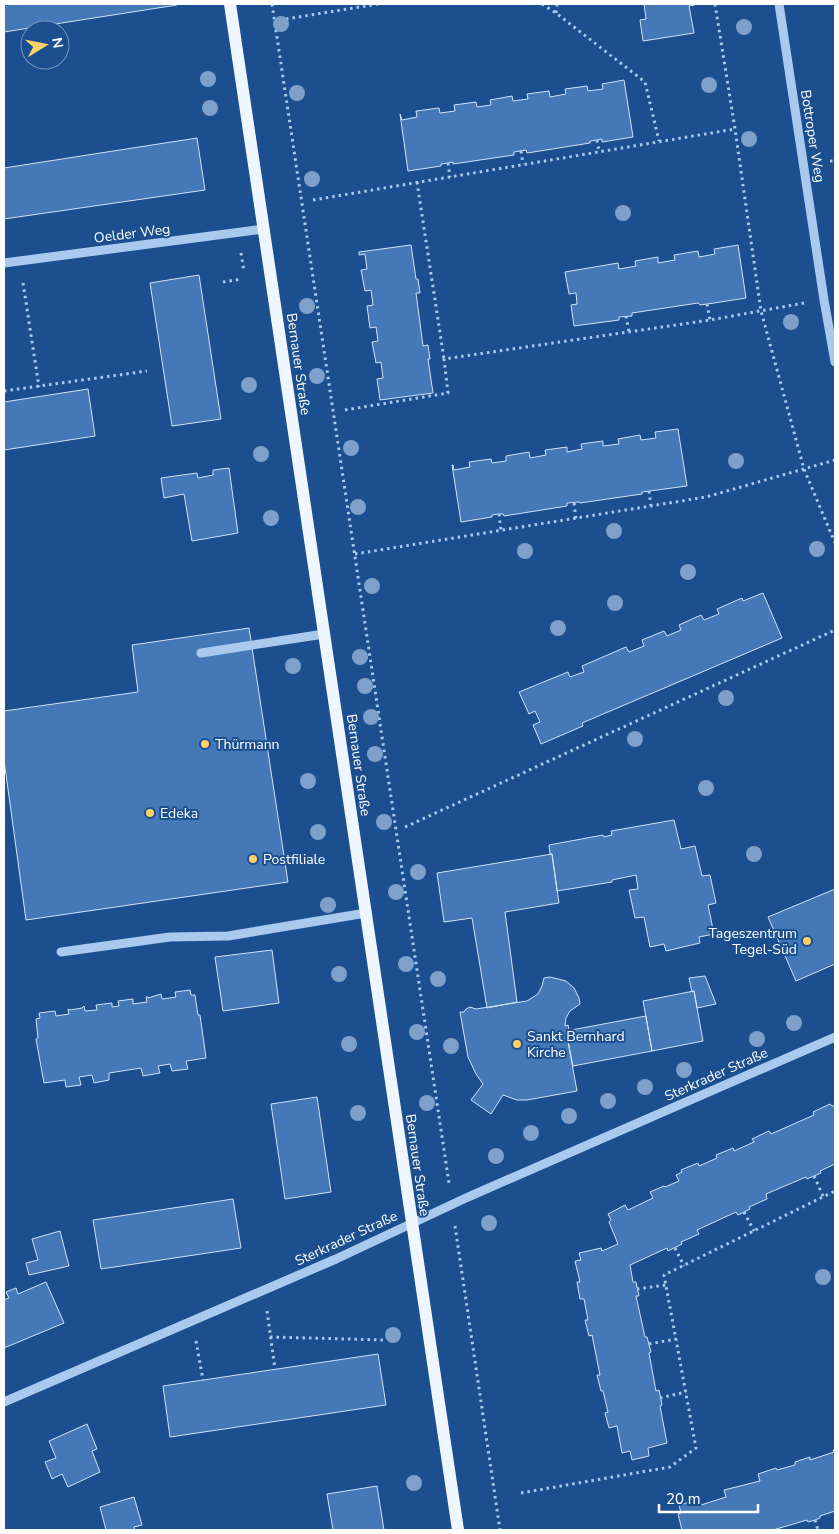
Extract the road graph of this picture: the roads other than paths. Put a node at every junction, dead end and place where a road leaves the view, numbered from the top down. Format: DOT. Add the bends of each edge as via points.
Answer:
graph roads {
  1 [pos="230,4"];
  2 [pos="779,4"];
  3 [pos="264,229"];
  4 [pos="4,263"];
  5 [pos="835,362"];
  6 [pos="324,634"];
  7 [pos="201,653"];
  8 [pos="366,913"];
  9 [pos="60,952"];
  10 [pos="835,1037"];
  11 [pos="412,1223"];
  12 [pos="4,1402"];
  13 [pos="458,1530"];
  1 -- 3 [label="main road, Bernauer Straße"];
  2 -- 5 [label="street, Bottroper Weg"];
  3 -- 4 [label="street, Oelder Weg"];
  3 -- 6 [label="main road, Bernauer Straße"];
  6 -- 7 [label="street"];
  6 -- 8 [label="main road, Bernauer Straße"];
  8 -- 9 [label="street" via="228,936 170,937"];
  8 -- 11 [label="main road, Bernauer Straße"];
  10 -- 11 [label="street, Sterkrader Straße"];
  11 -- 12 [label="street, Sterkrader Straße"];
  11 -- 13 [label="main road, Bernauer Straße"];
}
